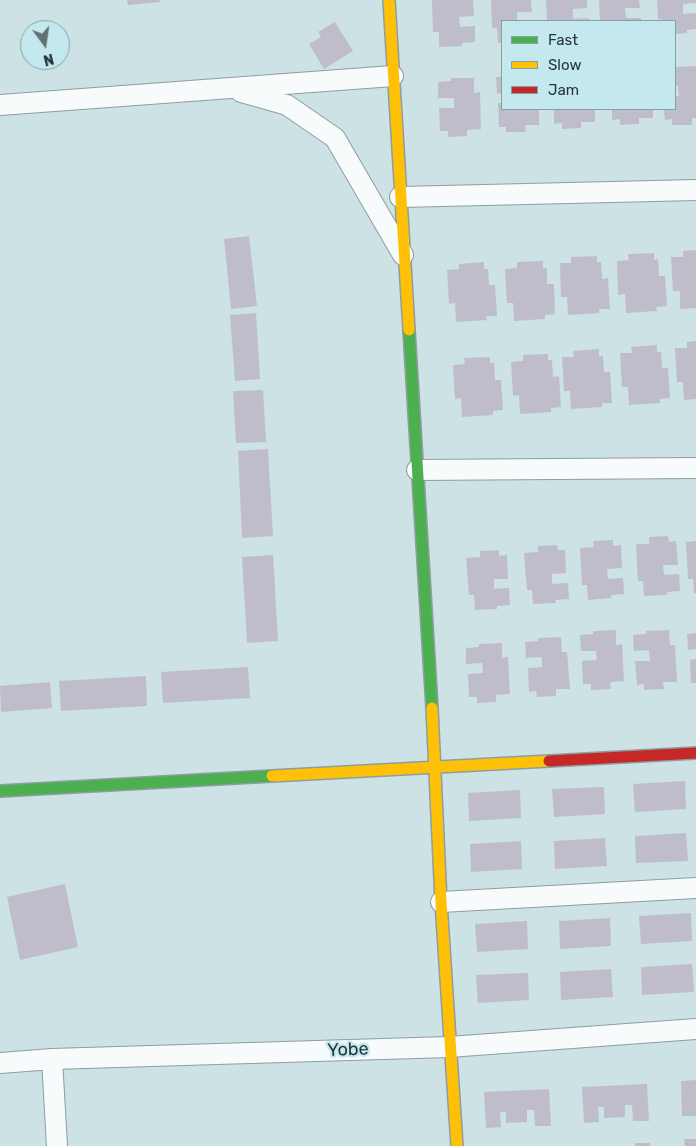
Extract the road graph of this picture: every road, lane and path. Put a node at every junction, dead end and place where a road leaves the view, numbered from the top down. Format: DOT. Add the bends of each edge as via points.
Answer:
graph roads {
  1 [pos="388,0"];
  2 [pos="393,76"];
  3 [pos="226,88"];
  4 [pos="0,105"];
  5 [pos="696,190"];
  6 [pos="400,197"];
  7 [pos="404,256"];
  8 [pos="696,468"];
  9 [pos="417,470"];
  10 [pos="696,753"];
  11 [pos="436,769"];
  12 [pos="0,791"];
  13 [pos="696,888"];
  14 [pos="441,902"];
  15 [pos="696,1029"];
  16 [pos="449,1047"];
  17 [pos="52,1060"];
  18 [pos="0,1064"];
  19 [pos="57,1146"];
  20 [pos="457,1146"];
  1 -- 2 [label="street"];
  2 -- 3 [label="street"];
  2 -- 6 [label="street"];
  3 -- 4 [label="street"];
  3 -- 7 [label="street" via="287,104 335,138"];
  5 -- 6 [label="street"];
  6 -- 7 [label="street"];
  7 -- 9 [label="street"];
  8 -- 9 [label="street"];
  9 -- 11 [label="street"];
  10 -- 11 [label="street"];
  11 -- 12 [label="street"];
  11 -- 14 [label="street"];
  13 -- 14 [label="street"];
  14 -- 16 [label="street"];
  15 -- 16 [label="street, Yobe"];
  16 -- 17 [label="street, Yobe"];
  16 -- 20 [label="street"];
  17 -- 18 [label="street, Yobe"];
  17 -- 19 [label="street"];
}
